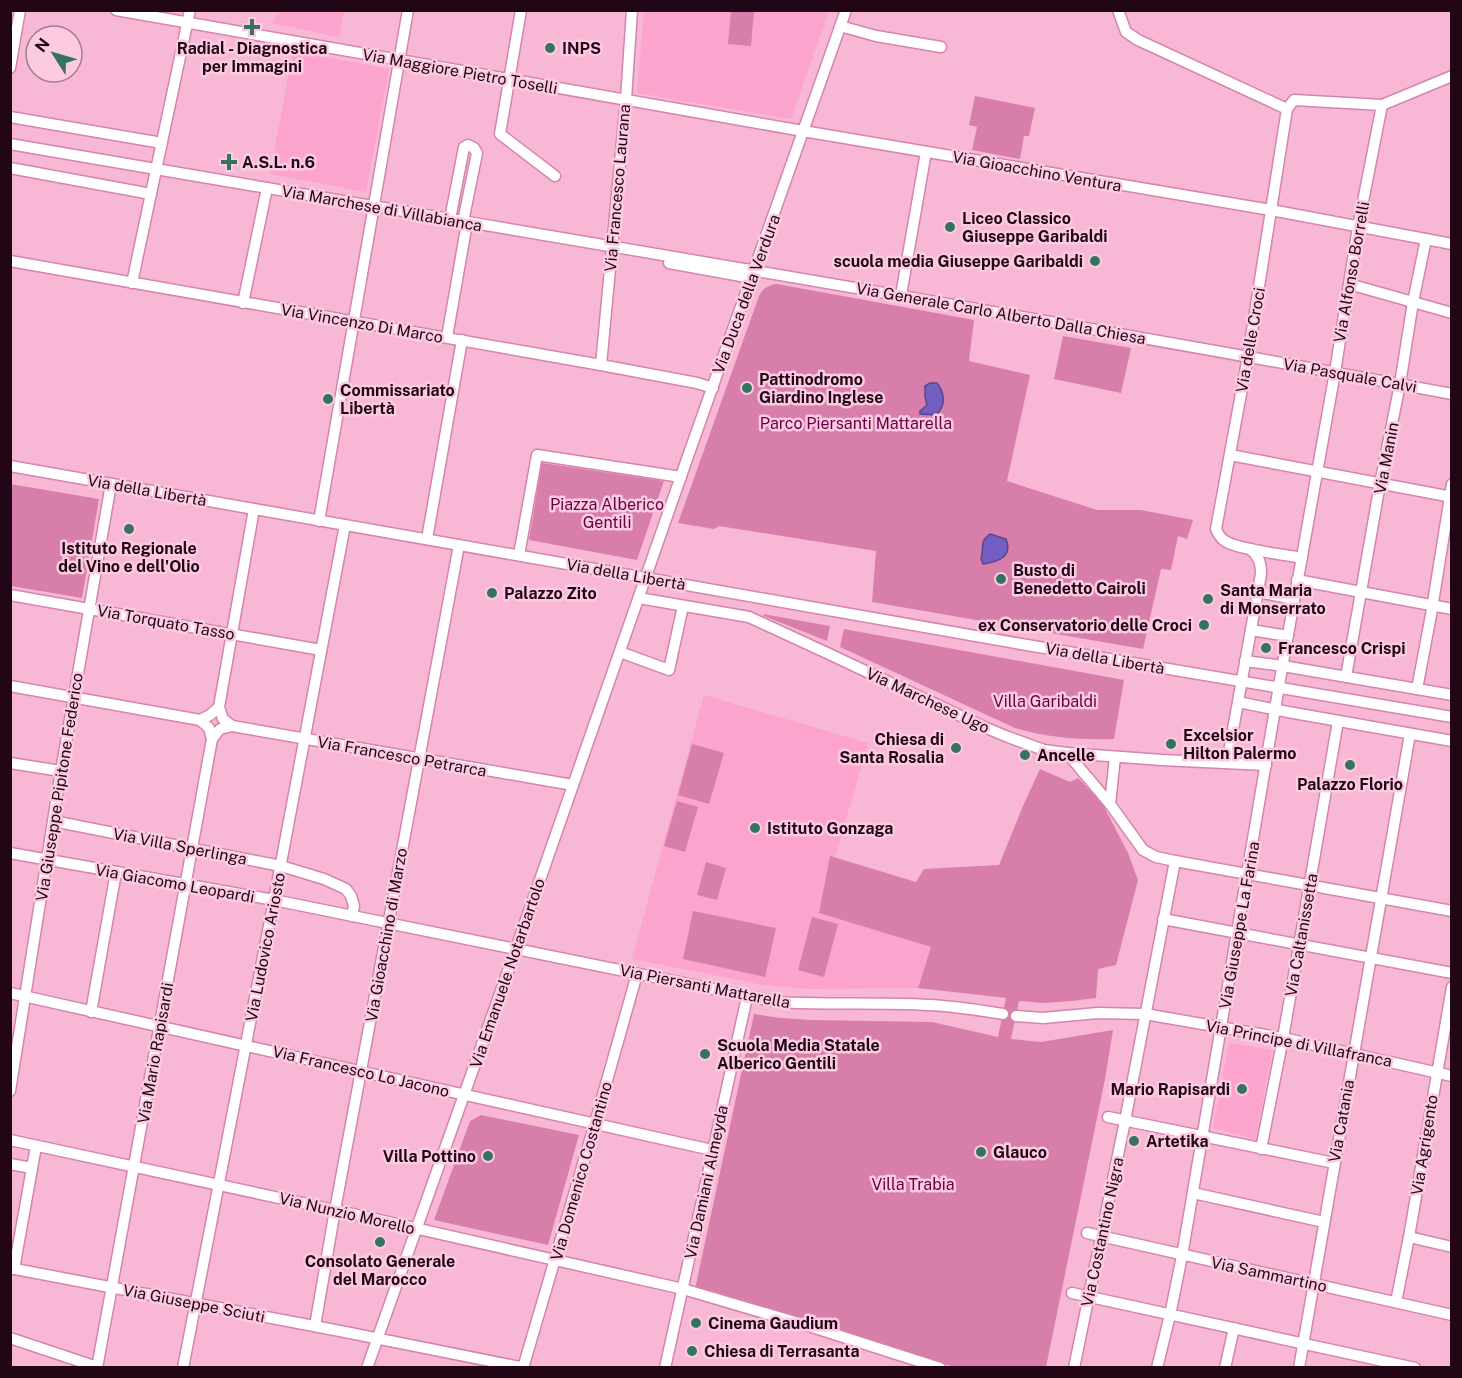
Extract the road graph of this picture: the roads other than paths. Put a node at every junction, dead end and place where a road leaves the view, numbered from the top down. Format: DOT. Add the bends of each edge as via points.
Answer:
graph roads {
  1 [pos="21,10"];
  2 [pos="116,10"];
  3 [pos="190,10"];
  4 [pos="408,10"];
  5 [pos="521,10"];
  6 [pos="632,10"];
  7 [pos="846,10"];
  8 [pos="1118,10"];
  9 [pos="188,24"];
  10 [pos="840,26"];
  11 [pos="941,47"];
  12 [pos="399,60"];
  13 [pos="10,68"];
  14 [pos="1452,76"];
  15 [pos="510,80"];
  16 [pos="626,99"];
  17 [pos="1382,105"];
  18 [pos="1287,109"];
  19 [pos="10,117"];
  20 [pos="803,131"];
  21 [pos="162,143"];
  22 [pos="10,144"];
  23 [pos="10,149"];
  24 [pos="926,152"];
  25 [pos="10,168"];
  26 [pos="156,172"];
  27 [pos="555,176"];
  28 [pos="266,190"];
  29 [pos="152,194"];
  30 [pos="374,209"];
  31 [pos="1271,210"];
  32 [pos="450,219"];
  33 [pos="466,224"];
  34 [pos="1358,227"];
  35 [pos="1426,239"];
  36 [pos="1452,244"];
  37 [pos="611,249"];
  38 [pos="10,261"];
  39 [pos="753,274"];
  40 [pos="132,283"];
  41 [pos="1349,284"];
  42 [pos="901,295"];
  43 [pos="1413,302"];
  44 [pos="243,303"];
  45 [pos="1452,313"];
  46 [pos="355,321"];
  47 [pos="447,338"];
  48 [pos="462,340"];
  49 [pos="1248,356"];
  50 [pos="601,365"];
  51 [pos="1335,372"];
  52 [pos="1400,384"];
  53 [pos="713,388"];
  54 [pos="1452,394"];
  55 [pos="1230,455"];
  56 [pos="10,466"];
  57 [pos="1317,471"];
  58 [pos="681,477"];
  59 [pos="111,484"];
  60 [pos="1380,484"];
  61 [pos="1452,484"];
  62 [pos="1450,496"];
  63 [pos="254,509"];
  64 [pos="320,521"];
  65 [pos="345,525"];
  66 [pos="427,539"];
  67 [pos="459,545"];
  68 [pos="1250,548"];
  69 [pos="519,555"];
  70 [pos="1302,558"];
  71 [pos="646,578"];
  72 [pos="1297,580"];
  73 [pos="1258,592"];
  74 [pos="1361,592"];
  75 [pos="10,595"];
  76 [pos="639,598"];
  77 [pos="1294,599"];
  78 [pos="1432,605"];
  79 [pos="683,606"];
  80 [pos="89,608"];
  81 [pos="1452,609"];
  82 [pos="1251,630"];
  83 [pos="232,634"];
  84 [pos="1288,636"];
  85 [pos="321,650"];
  86 [pos="620,652"];
  87 [pos="1245,660"];
  88 [pos="1283,666"];
  89 [pos="1346,677"];
  90 [pos="1241,680"];
  91 [pos="10,686"];
  92 [pos="1279,687"];
  93 [pos="1417,689"];
  94 [pos="1452,695"];
  95 [pos="74,697"];
  96 [pos="1238,702"];
  97 [pos="219,707"];
  98 [pos="1275,710"];
  99 [pos="1452,717"];
  100 [pos="200,720"];
  101 [pos="1338,721"];
  102 [pos="232,726"];
  103 [pos="1410,734"];
  104 [pos="212,739"];
  105 [pos="304,739"];
  106 [pos="1452,741"];
  107 [pos="1067,753"];
  108 [pos="1115,757"];
  109 [pos="418,758"];
  110 [pos="10,763"];
  111 [pos="1227,763"];
  112 [pos="1266,765"];
  113 [pos="61,771"];
  114 [pos="573,785"];
  115 [pos="1110,804"];
  116 [pos="52,821"];
  117 [pos="192,848"];
  118 [pos="10,853"];
  119 [pos="47,859"];
  120 [pos="1175,861"];
  121 [pos="281,866"];
  122 [pos="116,872"];
  123 [pos="1247,875"];
  124 [pos="186,884"];
  125 [pos="1310,886"];
  126 [pos="1381,899"];
  127 [pos="274,900"];
  128 [pos="1452,911"];
  129 [pos="352,916"];
  130 [pos="1163,919"];
  131 [pos="389,923"];
  132 [pos="1237,934"];
  133 [pos="1299,945"];
  134 [pos="516,949"];
  135 [pos="1370,958"];
  136 [pos="638,974"];
  137 [pos="1452,974"];
  138 [pos="1452,987"];
  139 [pos="10,993"];
  140 [pos="25,997"];
  141 [pos="747,997"];
  142 [pos="91,1012"];
  143 [pos="1003,1014"];
  144 [pos="1145,1014"];
  145 [pos="1016,1016"];
  146 [pos="159,1026"];
  147 [pos="1221,1027"];
  148 [pos="1283,1038"];
  149 [pos="246,1045"];
  150 [pos="1353,1053"];
  151 [pos="362,1072"];
  152 [pos="1436,1072"];
  153 [pos="1452,1076"];
  154 [pos="10,1091"];
  155 [pos="464,1094"];
  156 [pos="1108,1117"];
  157 [pos="1125,1121"];
  158 [pos="596,1123"];
  159 [pos="1203,1137"];
  160 [pos="10,1140"];
  161 [pos="36,1146"];
  162 [pos="1261,1149"];
  163 [pos="712,1150"];
  164 [pos="1334,1163"];
  165 [pos="10,1164"];
  166 [pos="135,1166"];
  167 [pos="32,1168"];
  168 [pos="219,1184"];
  169 [pos="1193,1193"];
  170 [pos="335,1210"];
  171 [pos="1324,1222"];
  172 [pos="416,1228"];
  173 [pos="1087,1233"];
  174 [pos="1101,1236"];
  175 [pos="1408,1237"];
  176 [pos="1452,1247"];
  177 [pos="1182,1256"];
  178 [pos="556,1259"];
  179 [pos="12,1269"];
  180 [pos="1313,1284"];
  181 [pos="112,1288"];
  182 [pos="683,1289"];
  183 [pos="1072,1293"];
  184 [pos="1089,1298"];
  185 [pos="1396,1302"];
  186 [pos="196,1304"];
  187 [pos="1170,1315"];
  188 [pos="1452,1315"];
  189 [pos="315,1326"];
  190 [pos="1234,1328"];
  191 [pos="10,1338"];
  192 [pos="377,1338"];
  193 [pos="1303,1343"];
  194 [pos="187,1352"];
  195 [pos="97,1367"];
  196 [pos="524,1367"];
  197 [pos="183,1368"];
  198 [pos="189,1368"];
  199 [pos="367,1368"];
  200 [pos="665,1368"];
  201 [pos="940,1368"];
  202 [pos="1074,1368"];
  203 [pos="1157,1368"];
  204 [pos="1225,1368"];
  205 [pos="1299,1368"];
  206 [pos="1415,1368"];
  1 -- 13 [label="street"];
  2 -- 9 [label="street, Via Maggiore Pietro Toselli"];
  3 -- 9 [label="street"];
  4 -- 12 [label="street"];
  5 -- 15 [label="street"];
  6 -- 16 [label="street, Via Francesco Laurana"];
  7 -- 10 [label="street, Via Duca della Verdura"];
  8 -- 18 [label="street" via="1126,32 1137,40"];
  9 -- 12 [label="street, Via Maggiore Pietro Toselli"];
  9 -- 21 [label="street"];
  10 -- 11 [label="street"];
  10 -- 20 [label="street, Via Duca della Verdura"];
  12 -- 15 [label="street, Via Maggiore Pietro Toselli"];
  12 -- 30 [label="street"];
  14 -- 17 [label="street"];
  15 -- 16 [label="street, Via Maggiore Pietro Toselli"];
  15 -- 27 [label="street" via="500,134"];
  16 -- 20 [label="street, Via Maggiore Pietro Toselli"];
  16 -- 37 [label="street, Via Francesco Laurana"];
  17 -- 18 [label="street" via="1294,100"];
  17 -- 34 [label="street, Via Alfonso Borrelli"];
  18 -- 31 [label="street, Via delle Croci"];
  19 -- 21 [label="street"];
  20 -- 24 [label="street, Via Gioacchino Ventura"];
  20 -- 39 [label="street, Via Duca della Verdura"];
  21 -- 26 [label="street"];
  22 -- 26 [label="street, Via Marchese di Villabianca"];
  23 -- 26 [label="street, Via Marchese di Villabianca"];
  24 -- 31 [label="street, Via Gioacchino Ventura"];
  24 -- 42 [label="street"];
  25 -- 29 [label="street"];
  26 -- 28 [label="street, Via Marchese di Villabianca"];
  26 -- 29 [label="street"];
  28 -- 30 [label="street, Via Marchese di Villabianca"];
  28 -- 44 [label="street"];
  29 -- 40 [label="street"];
  30 -- 32 [label="street, Via Marchese di Villabianca"];
  30 -- 33 [label="street, Via Marchese di Villabianca"];
  30 -- 46 [label="street"];
  31 -- 34 [label="street, Via Gioacchino Ventura"];
  31 -- 49 [label="street, Via delle Croci"];
  32 -- 33 [label="street, Via Marchese di Villabianca"];
  32 -- 33 [label="street" via="464,147 468,145 477,153"];
  33 -- 37 [label="street, Via Marchese di Villabianca"];
  33 -- 47 [label="street"];
  34 -- 35 [label="street, Via Gioacchino Ventura"];
  34 -- 41 [label="street, Via Alfonso Borrelli"];
  35 -- 36 [label="street, Via Gioacchino Ventura"];
  35 -- 43 [label="street, Via Manin"];
  37 -- 39 [label="street, Via Marchese di Villabianca"];
  37 -- 50 [label="street, Via Francesco Laurana"];
  38 -- 40 [label="street, Via Vincenzo Di Marco"];
  39 -- 42 [label="street, Via Generale Carlo Alberto Dalla Chiesa"];
  39 -- 53 [label="street, Via Duca della Verdura"];
  40 -- 44 [label="street, Via Vincenzo Di Marco"];
  41 -- 43 [label="street"];
  41 -- 51 [label="street, Via Alfonso Borrelli"];
  42 -- 49 [label="street, Via Generale Carlo Alberto Dalla Chiesa"];
  43 -- 45 [label="street"];
  43 -- 52 [label="street, Via Manin"];
  44 -- 46 [label="street, Via Vincenzo Di Marco"];
  46 -- 47 [label="street, Via Vincenzo Di Marco"];
  46 -- 64 [label="street"];
  47 -- 48 [label="street, Via Vincenzo Di Marco"];
  48 -- 50 [label="street, Via Vincenzo Di Marco"];
  48 -- 66 [label="street"];
  49 -- 51 [label="street, Via Pasquale Calvi"];
  49 -- 55 [label="street, Via delle Croci"];
  50 -- 53 [label="street, Via Vincenzo Di Marco"];
  51 -- 52 [label="street, Via Pasquale Calvi"];
  51 -- 57 [label="street, Via Alfonso Borrelli"];
  52 -- 54 [label="street, Via Pasquale Calvi"];
  52 -- 60 [label="street, Via Manin"];
  53 -- 58 [label="street, Via Duca della Verdura"];
  55 -- 57 [label="street"];
  55 -- 68 [label="street, Via delle Croci" via="1216,529 1227,542"];
  56 -- 59 [label="street, Via della Libertà"];
  57 -- 60 [label="street"];
  57 -- 70 [label="street, Via Alfonso Borrelli"];
  58 -- 69 [label="street" via="537,455"];
  58 -- 71 [label="street, Via Duca della Verdura"];
  59 -- 63 [label="street, Via della Libertà"];
  59 -- 80 [label="street, Via Giuseppe Pipitone Federico"];
  60 -- 62 [label="street"];
  60 -- 74 [label="street, Via Manin"];
  61 -- 62 [label="street"];
  62 -- 78 [label="street"];
  63 -- 64 [label="street, Via della Libertà"];
  63 -- 83 [label="street"];
  64 -- 65 [label="street, Via della Libertà"];
  65 -- 66 [label="street, Via della Libertà"];
  65 -- 85 [label="street, Via Ludovico Ariosto"];
  66 -- 67 [label="street, Via della Libertà"];
  67 -- 69 [label="street, Via della Libertà"];
  67 -- 109 [label="street, Via Gioacchino di Marzo"];
  68 -- 70 [label="street"];
  68 -- 73 [label="street" via="1260,560"];
  69 -- 71 [label="street, Via della Libertà"];
  70 -- 72 [label="street, Via Alfonso Borrelli"];
  71 -- 76 [label="street, Via Emanuele Notarbartolo"];
  71 -- 90 [label="street, Via della Libertà"];
  72 -- 74 [label="street"];
  72 -- 77 [label="street, Via Alfonso Borrelli"];
  73 -- 77 [label="street"];
  73 -- 82 [label="street"];
  74 -- 78 [label="street"];
  74 -- 89 [label="street, Via Manin"];
  75 -- 80 [label="street, Via Torquato Tasso"];
  76 -- 79 [label="street, Via Marchese Ugo"];
  76 -- 86 [label="street, Via Emanuele Notarbartolo"];
  77 -- 84 [label="street, Via Alfonso Borrelli"];
  78 -- 81 [label="street"];
  78 -- 93 [label="street"];
  79 -- 86 [label="street" via="669,670"];
  79 -- 107 [label="street, Via Marchese Ugo" via="748,617 984,727 1044,750"];
  80 -- 83 [label="street, Via Torquato Tasso"];
  80 -- 95 [label="street, Via Giuseppe Pipitone Federico"];
  82 -- 84 [label="street"];
  82 -- 87 [label="street"];
  83 -- 85 [label="street, Via Torquato Tasso"];
  83 -- 97 [label="street"];
  84 -- 88 [label="street, Via Alfonso Borrelli"];
  85 -- 105 [label="street, Via Ludovico Ariosto"];
  86 -- 114 [label="street, Via Emanuele Notarbartolo"];
  87 -- 88 [label="street"];
  87 -- 90 [label="street"];
  88 -- 89 [label="street"];
  88 -- 92 [label="street, Via Giuseppe La Farina"];
  89 -- 93 [label="street"];
  90 -- 92 [label="street, Via della Libertà"];
  90 -- 96 [label="street"];
  91 -- 95 [label="street"];
  92 -- 98 [label="street, Via Giuseppe La Farina"];
  92 -- 99 [label="street, Via della Libertà"];
  93 -- 94 [label="street"];
  95 -- 100 [label="street"];
  95 -- 113 [label="street, Via Giuseppe Pipitone Federico"];
  96 -- 98 [label="street"];
  96 -- 111 [label="street"];
  97 -- 100 [label="street"];
  97 -- 102 [label="street" via="223,719"];
  98 -- 101 [label="street"];
  98 -- 112 [label="street, Via Giuseppe La Farina"];
  100 -- 104 [label="street" via="209,728"];
  101 -- 103 [label="street"];
  101 -- 125 [label="street, Via Caltanissetta"];
  102 -- 104 [label="street" via="220,729"];
  102 -- 105 [label="street, Via Francesco Petrarca"];
  103 -- 106 [label="street"];
  103 -- 126 [label="street, Via Catania"];
  104 -- 117 [label="street, Via Mario Rapisardi"];
  105 -- 109 [label="street, Via Francesco Petrarca"];
  105 -- 121 [label="street, Via Ludovico Ariosto"];
  107 -- 108 [label="street, Via Marchese Ugo"];
  107 -- 115 [label="street"];
  108 -- 111 [label="street, Via Marchese Ugo"];
  108 -- 115 [label="street"];
  109 -- 114 [label="street, Via Francesco Petrarca"];
  109 -- 131 [label="street, Via Gioacchino di Marzo"];
  110 -- 113 [label="street"];
  111 -- 112 [label="street, Via Marchese Ugo"];
  112 -- 123 [label="street, Via Giuseppe La Farina"];
  113 -- 116 [label="street, Via Giuseppe Pipitone Federico"];
  114 -- 134 [label="street, Via Emanuele Notarbartolo"];
  115 -- 120 [label="street" via="1143,850"];
  116 -- 117 [label="street, Via Villa Sperlinga"];
  116 -- 119 [label="street, Via Giuseppe Pipitone Federico"];
  117 -- 121 [label="street, Via Villa Sperlinga"];
  117 -- 124 [label="street, Via Mario Rapisardi"];
  118 -- 119 [label="street, Via Giacomo Leopardi"];
  119 -- 122 [label="street, Via Giacomo Leopardi"];
  119 -- 140 [label="street, Via Giuseppe Pipitone Federico"];
  120 -- 123 [label="street"];
  120 -- 130 [label="street, Via Costantino Nigra"];
  121 -- 127 [label="street, Via Ludovico Ariosto"];
  121 -- 129 [label="street, Via Villa Sperlinga" via="346,889 354,906"];
  122 -- 124 [label="street, Via Giacomo Leopardi"];
  122 -- 142 [label="street"];
  123 -- 125 [label="street"];
  123 -- 132 [label="street, Via Giuseppe La Farina"];
  124 -- 127 [label="street, Via Giacomo Leopardi"];
  124 -- 146 [label="street, Via Mario Rapisardi"];
  125 -- 126 [label="street"];
  125 -- 133 [label="street, Via Caltanissetta"];
  126 -- 128 [label="street"];
  126 -- 135 [label="street, Via Catania"];
  127 -- 129 [label="street, Via Giacomo Leopardi"];
  127 -- 149 [label="street, Via Ludovico Ariosto"];
  129 -- 131 [label="street, Via Giacomo Leopardi"];
  130 -- 132 [label="street"];
  130 -- 144 [label="street, Via Costantino Nigra"];
  131 -- 134 [label="street, Via Giacomo Leopardi"];
  131 -- 151 [label="street, Via Gioacchino di Marzo"];
  132 -- 133 [label="street"];
  132 -- 147 [label="street, Via Giuseppe La Farina"];
  133 -- 135 [label="street"];
  133 -- 148 [label="street, Via Caltanissetta"];
  134 -- 136 [label="street, Via Piersanti Mattarella"];
  134 -- 155 [label="street, Via Emanuele Notarbartolo"];
  135 -- 137 [label="street"];
  135 -- 150 [label="street, Via Catania"];
  136 -- 141 [label="street, Via Piersanti Mattarella"];
  136 -- 158 [label="street, Via Domenico Costantino"];
  138 -- 152 [label="street, Via Agrigento"];
  139 -- 140 [label="street, Via Francesco Lo Jacono"];
  140 -- 142 [label="street, Via Francesco Lo Jacono"];
  140 -- 154 [label="street, Via Giuseppe Pipitone Federico"];
  141 -- 143 [label="street, Via Piersanti Mattarella" via="801,1004 928,1004"];
  141 -- 163 [label="street, Via Damiani Almeyda"];
  142 -- 146 [label="street, Via Francesco Lo Jacono"];
  144 -- 145 [label="street"];
  144 -- 147 [label="street, Via Principe di Villafranca"];
  144 -- 157 [label="street, Via Costantino Nigra"];
  146 -- 149 [label="street, Via Francesco Lo Jacono"];
  146 -- 166 [label="street, Via Mario Rapisardi"];
  147 -- 148 [label="street, Via Principe di Villafranca"];
  147 -- 159 [label="street, Via Giuseppe La Farina"];
  148 -- 150 [label="street, Via Principe di Villafranca"];
  148 -- 162 [label="street, Via Caltanissetta"];
  149 -- 151 [label="street, Via Francesco Lo Jacono"];
  149 -- 168 [label="street, Via Ludovico Ariosto"];
  150 -- 152 [label="street, Via Principe di Villafranca"];
  150 -- 164 [label="street, Via Catania"];
  151 -- 155 [label="street, Via Francesco Lo Jacono"];
  151 -- 170 [label="street, Via Gioacchino di Marzo"];
  152 -- 153 [label="street, Via Principe di Villafranca"];
  152 -- 175 [label="street, Via Agrigento"];
  155 -- 158 [label="street, Via Francesco Lo Jacono"];
  155 -- 172 [label="street, Via Emanuele Notarbartolo"];
  156 -- 157 [label="street"];
  157 -- 159 [label="street"];
  157 -- 174 [label="street, Via Costantino Nigra"];
  158 -- 163 [label="street, Via Francesco Lo Jacono"];
  158 -- 178 [label="street, Via Domenico Costantino"];
  159 -- 162 [label="street"];
  159 -- 169 [label="street, Via Giuseppe La Farina"];
  160 -- 161 [label="street, Via Nunzio Morello"];
  161 -- 166 [label="street, Via Nunzio Morello"];
  161 -- 167 [label="street"];
  162 -- 164 [label="street"];
  163 -- 182 [label="street, Via Damiani Almeyda"];
  164 -- 171 [label="street, Via Catania"];
  165 -- 167 [label="street"];
  166 -- 168 [label="street, Via Nunzio Morello"];
  166 -- 181 [label="street, Via Mario Rapisardi"];
  167 -- 179 [label="street"];
  168 -- 170 [label="street, Via Nunzio Morello"];
  168 -- 186 [label="street, Via Ludovico Ariosto"];
  169 -- 171 [label="street"];
  169 -- 177 [label="street, Via Giuseppe La Farina"];
  170 -- 172 [label="street, Via Nunzio Morello"];
  170 -- 189 [label="street, Via Gioacchino di Marzo"];
  171 -- 180 [label="street, Via Catania"];
  172 -- 178 [label="street, Via Nunzio Morello"];
  172 -- 192 [label="street, Via Emanuele Notarbartolo"];
  173 -- 174 [label="street, Via Sammartino"];
  174 -- 177 [label="street, Via Sammartino"];
  174 -- 184 [label="street, Via Costantino Nigra"];
  175 -- 176 [label="street"];
  175 -- 185 [label="street, Via Agrigento"];
  177 -- 180 [label="street, Via Sammartino"];
  177 -- 187 [label="street, Via Giuseppe La Farina"];
  178 -- 182 [label="street, Via Nunzio Morello"];
  178 -- 196 [label="street, Via Domenico Costantino"];
  179 -- 181 [label="street, Via Giuseppe Sciuti"];
  180 -- 185 [label="street, Via Sammartino"];
  180 -- 193 [label="street, Via Catania"];
  181 -- 186 [label="street, Via Giuseppe Sciuti"];
  181 -- 195 [label="street, Via Mario Rapisardi"];
  182 -- 200 [label="street, Via Damiani Almeyda"];
  182 -- 201 [label="street, Via Nunzio Morello"];
  183 -- 184 [label="street"];
  184 -- 187 [label="street"];
  184 -- 202 [label="street, Via Costantino Nigra"];
  185 -- 188 [label="street, Via Sammartino"];
  186 -- 189 [label="street, Via Giuseppe Sciuti"];
  186 -- 194 [label="street, Via Ludovico Ariosto"];
  187 -- 190 [label="street"];
  187 -- 203 [label="street, Via Giuseppe La Farina"];
  189 -- 192 [label="street, Via Giuseppe Sciuti"];
  190 -- 193 [label="street"];
  190 -- 204 [label="street"];
  191 -- 195 [label="street"];
  192 -- 196 [label="street, Via Giuseppe Sciuti"];
  192 -- 199 [label="street, Via Emanuele Notarbartolo"];
  193 -- 205 [label="street, Via Catania"];
  193 -- 206 [label="street"];
  194 -- 197 [label="street, Via Ludovico Ariosto"];
  194 -- 198 [label="street"];
}
